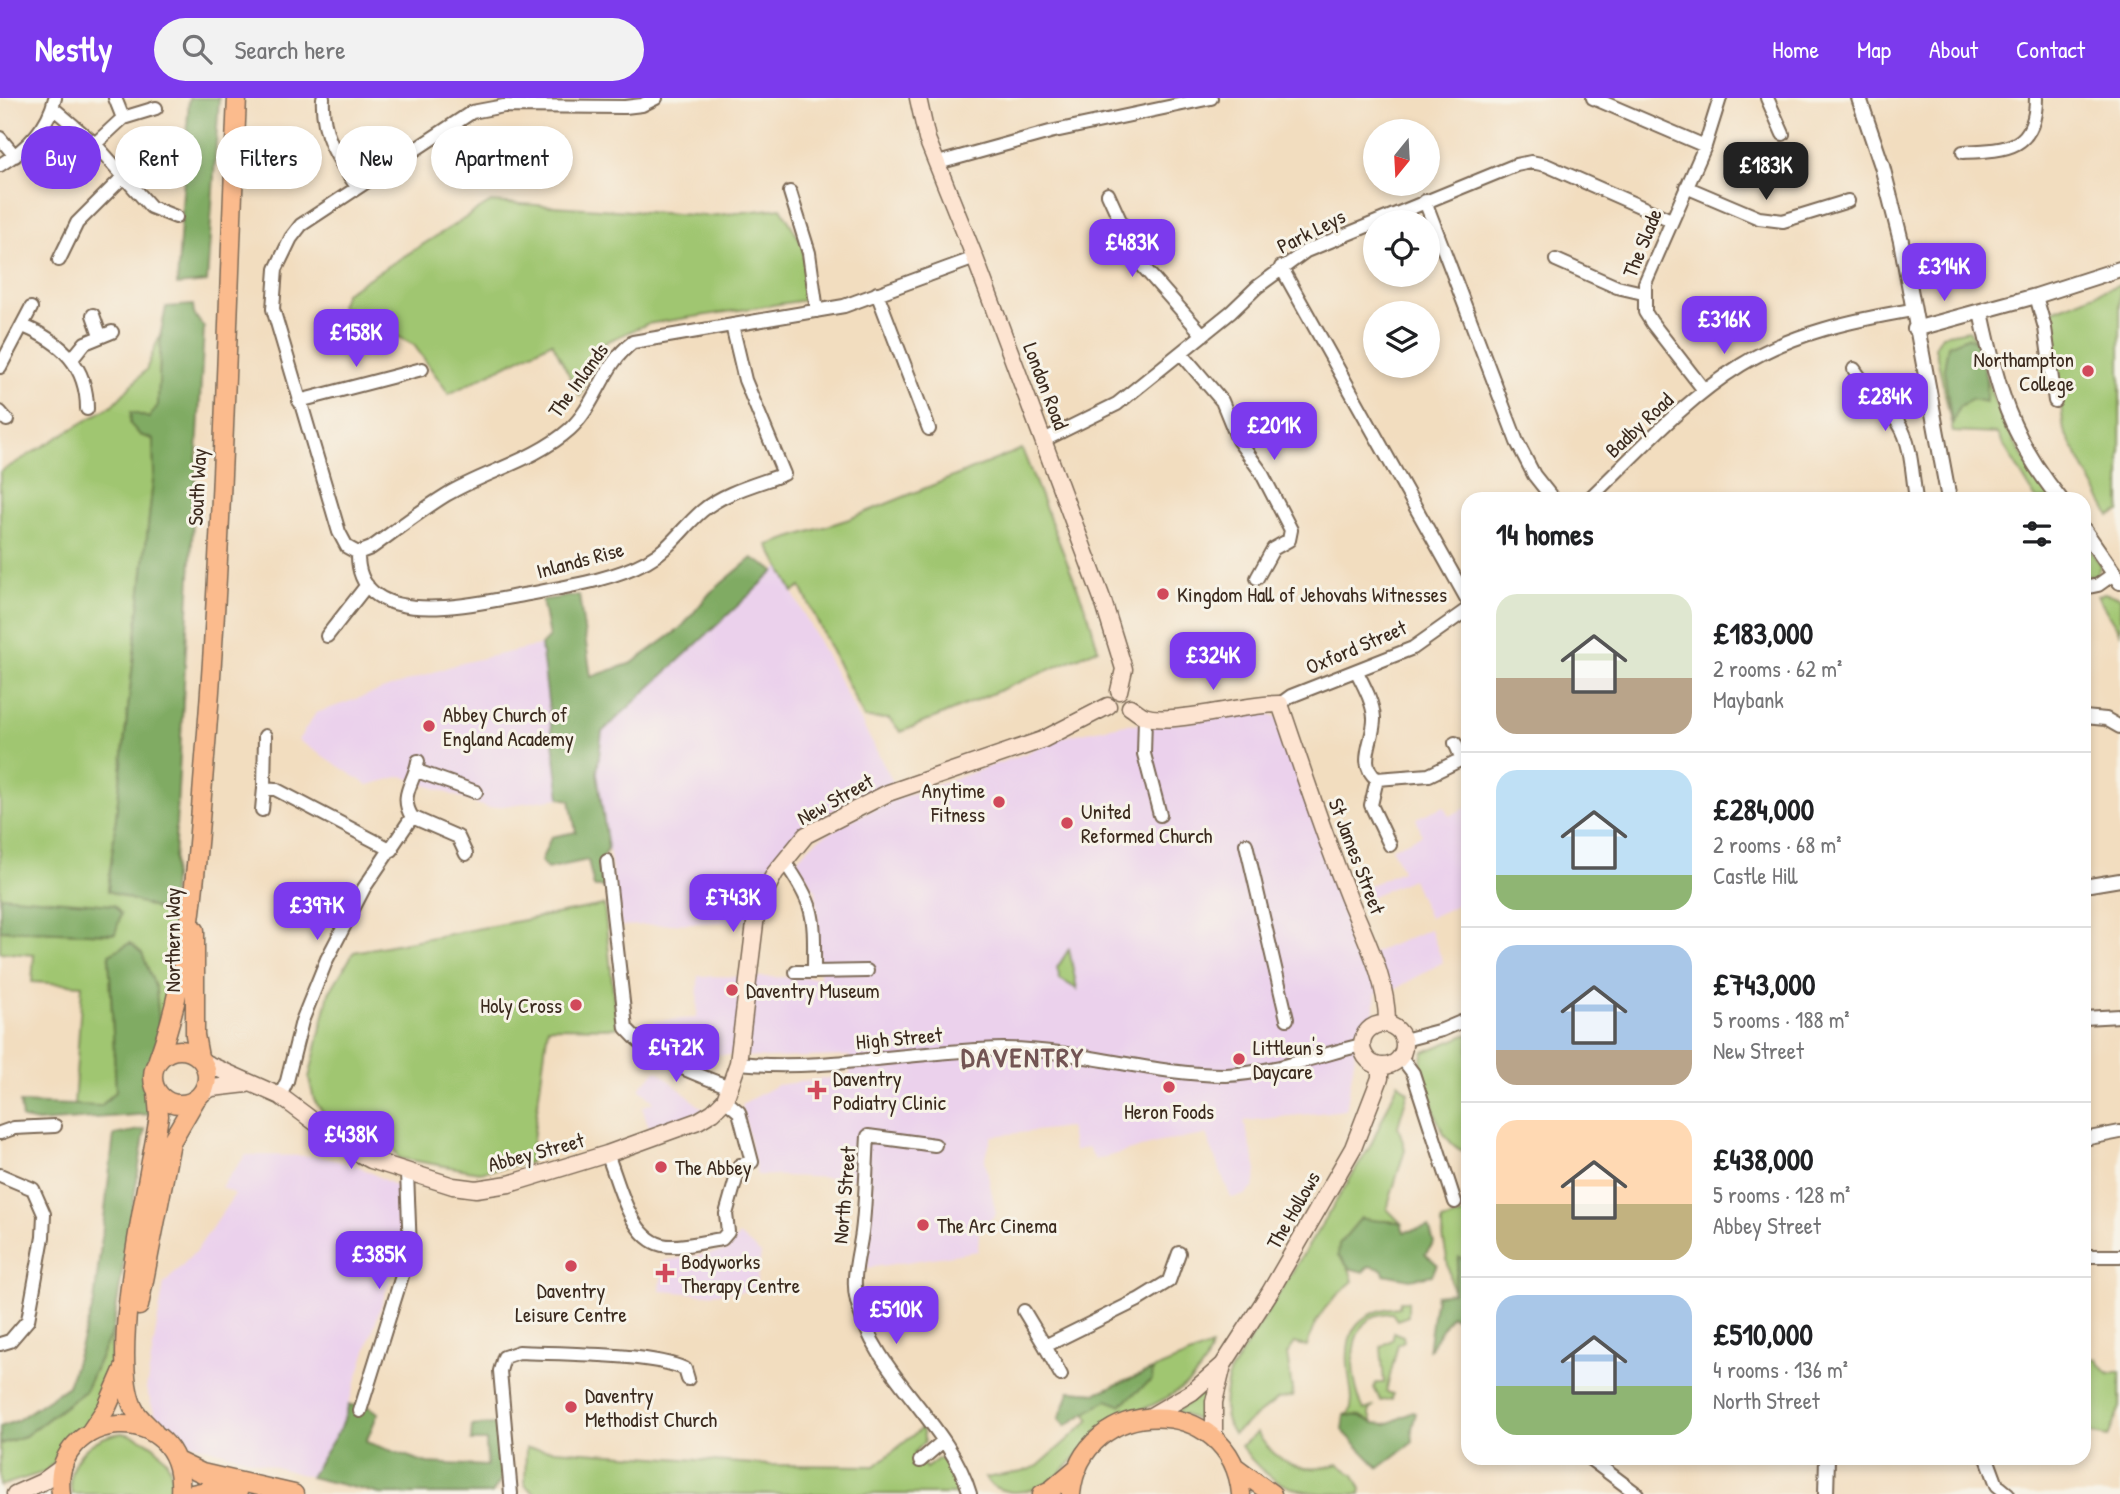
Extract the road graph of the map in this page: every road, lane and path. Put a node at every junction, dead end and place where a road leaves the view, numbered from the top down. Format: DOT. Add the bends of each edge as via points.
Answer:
graph roads {
  1 [pos="115,98"];
  2 [pos="237,98"];
  3 [pos="323,98"];
  4 [pos="656,98"];
  5 [pos="918,98"];
  6 [pos="1211,98"];
  7 [pos="1593,98"];
  8 [pos="1720,98"];
  9 [pos="1767,98"];
  10 [pos="1859,98"];
  11 [pos="2036,98"];
  12 [pos="544,102"];
  13 [pos="54,103"];
  14 [pos="156,108"];
  15 [pos="123,118"];
  16 [pos="77,126"];
  17 [pos="1783,134"];
  18 [pos="0,138"];
  19 [pos="101,138"];
  20 [pos="1705,146"];
  21 [pos="417,147"];
  22 [pos="101,151"];
  23 [pos="1963,152"];
  24 [pos="336,154"];
  25 [pos="15,156"];
  26 [pos="938,163"];
  27 [pos="0,165"];
  28 [pos="115,167"];
  29 [pos="115,186"];
  30 [pos="1686,187"];
  31 [pos="135,189"];
  32 [pos="354,189"];
  33 [pos="790,192"];
  34 [pos="1108,194"];
  35 [pos="1425,201"];
  36 [pos="1848,201"];
  37 [pos="176,218"];
  38 [pos="1671,220"];
  39 [pos="975,258"];
  40 [pos="59,260"];
  41 [pos="1556,260"];
  42 [pos="1281,267"];
  43 [pos="2120,269"];
  44 [pos="877,293"];
  45 [pos="1643,293"];
  46 [pos="2036,296"];
  47 [pos="31,308"];
  48 [pos="1912,310"];
  49 [pos="817,311"];
  50 [pos="1981,312"];
  51 [pos="93,315"];
  52 [pos="732,325"];
  53 [pos="23,326"];
  54 [pos="1915,329"];
  55 [pos="1203,335"];
  56 [pos="1181,353"];
  57 [pos="72,359"];
  58 [pos="0,367"];
  59 [pos="422,369"];
  60 [pos="1854,369"];
  61 [pos="1704,390"];
  62 [pos="299,401"];
  63 [pos="2055,401"];
  64 [pos="87,409"];
  65 [pos="929,429"];
  66 [pos="1044,440"];
  67 [pos="1548,492"];
  68 [pos="1596,492"];
  69 [pos="1915,492"];
  70 [pos="1948,492"];
  71 [pos="2055,492"];
  72 [pos="2091,540"];
  73 [pos="358,553"];
  74 [pos="2117,577"];
  75 [pos="1256,578"];
  76 [pos="367,585"];
  77 [pos="2091,586"];
  78 [pos="1461,588"];
  79 [pos="1461,615"];
  80 [pos="327,636"];
  81 [pos="1357,672"];
  82 [pos="1119,691"];
  83 [pos="1280,704"];
  84 [pos="1108,706"];
  85 [pos="1130,707"];
  86 [pos="1146,717"];
  87 [pos="2091,718"];
  88 [pos="2120,727"];
  89 [pos="265,736"];
  90 [pos="1455,743"];
  91 [pos="1461,757"];
  92 [pos="1461,759"];
  93 [pos="1377,779"];
  94 [pos="264,788"];
  95 [pos="476,792"];
  96 [pos="262,810"];
  97 [pos="1160,815"];
  98 [pos="412,817"];
  99 [pos="1246,844"];
  100 [pos="1390,845"];
  101 [pos="392,850"];
  102 [pos="466,854"];
  103 [pos="784,861"];
  104 [pos="607,862"];
  105 [pos="195,877"];
  106 [pos="2120,880"];
  107 [pos="2091,885"];
  108 [pos="867,971"];
  109 [pos="796,972"];
  110 [pos="814,972"];
  111 [pos="2120,1016"];
  112 [pos="1287,1018"];
  113 [pos="2091,1018"];
  114 [pos="1461,1022"];
  115 [pos="1387,1024"];
  116 [pos="1404,1040"];
  117 [pos="1361,1045"];
  118 [pos="1401,1057"];
  119 [pos="158,1059"];
  120 [pos="201,1059"];
  121 [pos="738,1063"];
  122 [pos="1380,1066"];
  123 [pos="249,1083"];
  124 [pos="157,1092"];
  125 [pos="727,1093"];
  126 [pos="199,1096"];
  127 [pos="280,1096"];
  128 [pos="55,1126"];
  129 [pos="2120,1132"];
  130 [pos="0,1133"];
  131 [pos="2091,1138"];
  132 [pos="935,1145"];
  133 [pos="607,1154"];
  134 [pos="407,1173"];
  135 [pos="0,1175"];
  136 [pos="1455,1202"];
  137 [pos="1178,1253"];
  138 [pos="2091,1256"];
  139 [pos="2120,1256"];
  140 [pos="1024,1311"];
  141 [pos="127,1342"];
  142 [pos="0,1344"];
  143 [pos="1045,1346"];
  144 [pos="1223,1365"];
  145 [pos="125,1366"];
  146 [pos="1061,1375"];
  147 [pos="688,1379"];
  148 [pos="360,1410"];
  149 [pos="1151,1416"];
  150 [pos="91,1431"];
  151 [pos="154,1432"];
  152 [pos="1214,1438"];
  153 [pos="943,1441"];
  154 [pos="177,1461"];
  155 [pos="920,1461"];
  156 [pos="1598,1465"];
  157 [pos="1827,1465"];
  158 [pos="1990,1465"];
  159 [pos="64,1466"];
  160 [pos="1078,1466"];
  161 [pos="1234,1466"];
  162 [pos="15,1494"];
  163 [pos="61,1494"];
  164 [pos="180,1494"];
  165 [pos="192,1494"];
  166 [pos="269,1494"];
  167 [pos="294,1494"];
  168 [pos="511,1494"];
  169 [pos="970,1494"];
  170 [pos="1042,1494"];
  171 [pos="1071,1494"];
  172 [pos="1241,1494"];
  173 [pos="1272,1494"];
  174 [pos="1637,1494"];
  175 [pos="1826,1494"];
  176 [pos="2008,1494"];
  1 -- 15 [label="street"];
  2 -- 105 [label="main road, South Way" via="210,696"];
  3 -- 24 [label="street" via="323,125"];
  4 -- 12 [label="street" via="625,107"];
  5 -- 26 [label="main road, London Road"];
  6 -- 26 [label="street" via="1050,132"];
  7 -- 20 [label="street"];
  8 -- 20 [label="street, The Slade"];
  9 -- 17 [label="street"];
  10 -- 48 [label="street" via="1901,241"];
  11 -- 23 [label="street" via="2035,121 2025,139 2001,150"];
  12 -- 21 [label="street" via="472,111"];
  13 -- 16 [label="street"];
  13 -- 25 [label="street" via="31,141"];
  14 -- 15 [label="street"];
  15 -- 19 [label="street"];
  18 -- 25 [label="street"];
  20 -- 30 [label="street, The Slade"];
  22 -- 28 [label="street"];
  25 -- 27 [label="street"];
  26 -- 39 [label="main road, London Road"];
  29 -- 40 [label="street" via="77,223"];
  30 -- 36 [label="street" via="1759,218 1783,221"];
  30 -- 38 [label="street, The Slade"];
  31 -- 37 [label="street" via="151,207"];
  32 -- 62 [label="street" via="301,225 282,254 274,281 273,309"];
  33 -- 49 [label="street" via="810,253"];
  34 -- 55 [label="street" via="1139,262"];
  35 -- 38 [label="street, Park Leys" via="1531,162"];
  35 -- 42 [label="street, Park Leys" via="1330,240"];
  35 -- 67 [label="street" via="1517,442"];
  38 -- 45 [label="street, The Slade"];
  39 -- 44 [label="street, The Inlands"];
  39 -- 66 [label="main road, London Road"];
  41 -- 45 [label="street" via="1617,288"];
  42 -- 55 [label="street, Park Leys"];
  42 -- 78 [label="street"];
  43 -- 46 [label="street"];
  44 -- 49 [label="street, The Inlands"];
  44 -- 65 [label="street"];
  45 -- 61 [label="street, The Slade" via="1645,312"];
  46 -- 50 [label="street"];
  46 -- 63 [label="street"];
  47 -- 53 [label="street"];
  48 -- 54 [label="street"];
  48 -- 61 [label="street, Badby Road" via="1801,337 1741,364"];
  49 -- 52 [label="street, The Inlands"];
  50 -- 54 [label="street"];
  50 -- 71 [label="street" via="1995,380 2009,420"];
  51 -- 57 [label="street" via="106,333 85,343"];
  52 -- 73 [label="street, The Inlands" via="633,342 618,353 589,405 549,445 447,495"];
  52 -- 76 [label="street, Inlands Rise" via="745,380 785,474 717,500 670,546 609,575 444,609 403,605"];
  53 -- 57 [label="street"];
  53 -- 58 [label="street"];
  54 -- 70 [label="street"];
  55 -- 56 [label="street, Park Leys"];
  56 -- 66 [label="street, Park Leys" via="1117,404"];
  56 -- 75 [label="street" via="1222,401 1238,440 1261,472 1291,530 1289,540 1273,549"];
  57 -- 64 [label="street" via="86,383"];
  59 -- 62 [label="street"];
  60 -- 69 [label="street" via="1867,391 1900,425"];
  61 -- 68 [label="street, Badby Road"];
  62 -- 73 [label="street" via="339,532 347,547"];
  66 -- 82 [label="main road, London Road" via="1125,669"];
  72 -- 74 [label="street"];
  73 -- 76 [label="street" via="358,566"];
  74 -- 77 [label="street"];
  76 -- 80 [label="street"];
  79 -- 81 [label="street, Oxford Street" via="1413,648"];
  81 -- 83 [label="street, Oxford Street"];
  81 -- 93 [label="street" via="1374,717 1367,756"];
  82 -- 84 [label="main road" via="1111,694"];
  82 -- 85 [label="main road" via="1130,697"];
  83 -- 86 [label="main road, Oxford Street"];
  83 -- 115 [label="main road, St James Street" via="1367,939 1387,1008"];
  84 -- 85 [label="main road" via="1119,714"];
  84 -- 103 [label="main road, New Street" via="1042,740 888,793 806,835"];
  85 -- 86 [label="main road"];
  86 -- 97 [label="street" via="1144,754"];
  87 -- 88 [label="street"];
  89 -- 94 [label="street"];
  90 -- 91 [label="street"];
  92 -- 93 [label="street" via="1429,775"];
  93 -- 100 [label="street" via="1371,805"];
  94 -- 96 [label="street"];
  94 -- 101 [label="street" via="275,789"];
  95 -- 98 [label="street" via="418,766 407,788 407,809"];
  98 -- 101 [label="street"];
  98 -- 102 [label="street" via="458,837"];
  99 -- 112 [label="street"];
  101 -- 127 [label="street" via="364,888 327,959 302,1021"];
  103 -- 110 [label="street" via="810,901"];
  103 -- 121 [label="main road, New Street" via="757,907"];
  104 -- 125 [label="street" via="626,1028 660,1058"];
  105 -- 119 [label="main road, Northern Way" via="169,1030"];
  105 -- 120 [label="main road, Northern Way" via="195,1035"];
  106 -- 107 [label="street"];
  108 -- 110 [label="street"];
  109 -- 110 [label="street"];
  111 -- 113 [label="street"];
  114 -- 116 [label="street"];
  115 -- 116 [label="main road"];
  115 -- 117 [label="main road" via="1368,1029"];
  116 -- 118 [label="main road"];
  117 -- 121 [label="street, High Street" via="1230,1075 1141,1069 1037,1049 812,1065"];
  117 -- 122 [label="main road" via="1365,1058"];
  118 -- 122 [label="main road"];
  118 -- 136 [label="street" via="1413,1073"];
  119 -- 120 [label="main road" via="182,1049"];
  119 -- 124 [label="main road" via="152,1073"];
  120 -- 123 [label="main road, Abbey Street"];
  120 -- 126 [label="main road" via="207,1080"];
  121 -- 125 [label="main road"];
  122 -- 144 [label="main road, The Hollows" via="1380,1078 1353,1148"];
  123 -- 126 [label="main road" via="212,1088"];
  123 -- 127 [label="main road, Abbey Street"];
  124 -- 126 [label="main road" via="180,1104"];
  124 -- 141 [label="main road" via="159,1116 128,1305"];
  125 -- 133 [label="main road, Abbey Street" via="713,1112 698,1121"];
  125 -- 133 [label="street" via="739,1112 752,1162 740,1165 726,1214 728,1232 722,1240 664,1245 647,1238 637,1226"];
  126 -- 141 [label="main road" via="171,1142 139,1307"];
  127 -- 134 [label="main road, Abbey Street" via="352,1150"];
  128 -- 130 [label="street"];
  129 -- 131 [label="street"];
  132 -- 153 [label="street, North Street" via="868,1136 862,1231 855,1265 856,1299 877,1347"];
  133 -- 134 [label="main road, Abbey Street" via="509,1184 476,1189"];
  134 -- 148 [label="street" via="410,1250"];
  135 -- 142 [label="street" via="33,1189 44,1214 28,1321 10,1341"];
  137 -- 143 [label="street" via="1169,1280"];
  138 -- 139 [label="street"];
  140 -- 143 [label="street"];
  141 -- 145 [label="main road"];
  143 -- 146 [label="street"];
  144 -- 149 [label="main road" via="1192,1392"];
  144 -- 152 [label="main road" via="1214,1402"];
  145 -- 150 [label="main road"];
  145 -- 151 [label="main road" via="132,1406"];
  147 -- 168 [label="street" via="685,1369 676,1365 636,1360 519,1352 504,1357 500,1371"];
  149 -- 152 [label="main road" via="1174,1418"];
  149 -- 160 [label="main road" via="1106,1432"];
  150 -- 151 [label="main road" via="132,1424"];
  150 -- 159 [label="main road" via="71,1449"];
  151 -- 154 [label="main road"];
  152 -- 161 [label="main road"];
  153 -- 155 [label="street"];
  153 -- 169 [label="street, North Street" via="960,1464"];
  154 -- 164 [label="main road"];
  154 -- 167 [label="main road" via="202,1473"];
  156 -- 174 [label="street"];
  157 -- 175 [label="street"];
  158 -- 176 [label="street" via="1997,1485"];
  159 -- 162 [label="main road"];
  159 -- 163 [label="main road"];
  160 -- 170 [label="main road"];
  160 -- 171 [label="main road"];
  161 -- 172 [label="main road"];
  161 -- 173 [label="main road"];
  165 -- 166 [label="main road" via="215,1489"];
}
